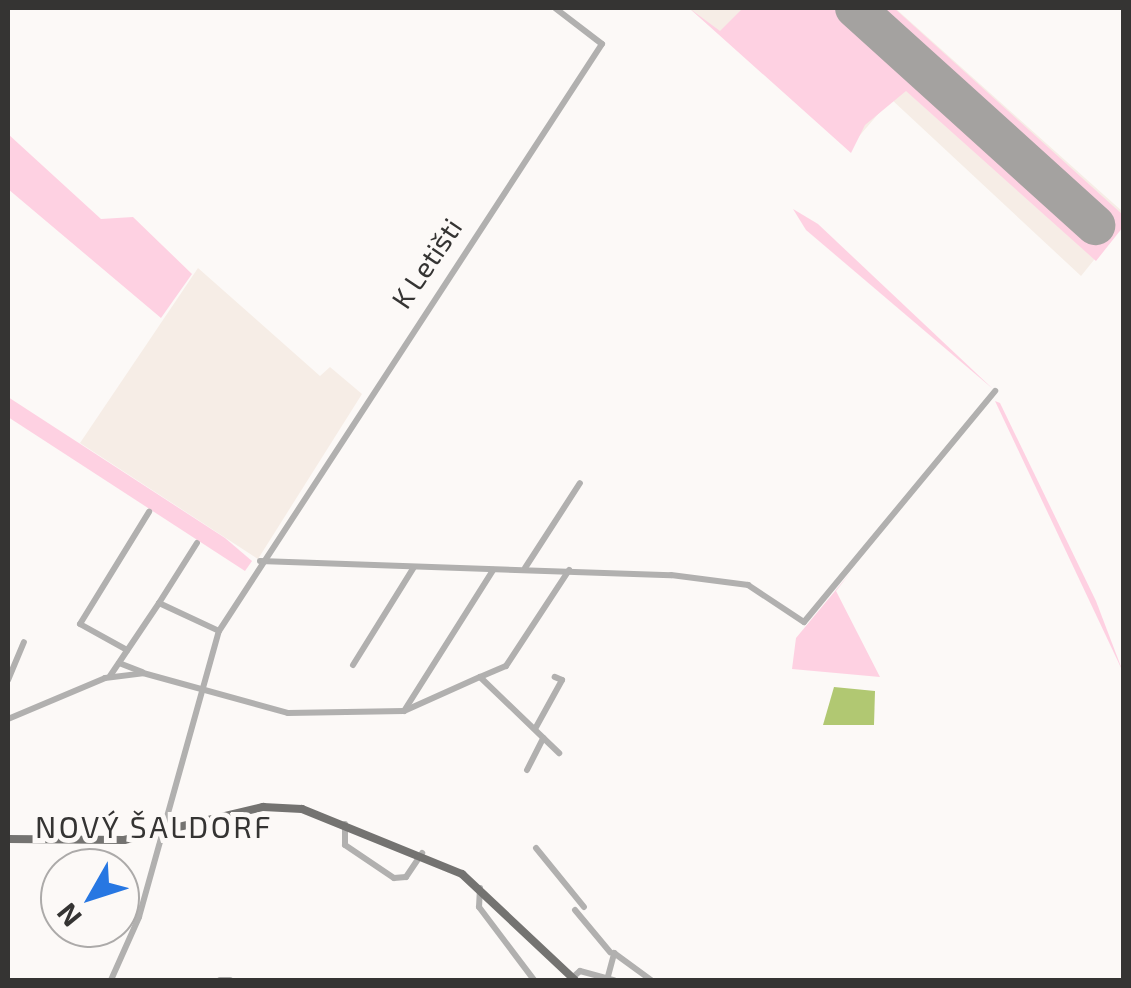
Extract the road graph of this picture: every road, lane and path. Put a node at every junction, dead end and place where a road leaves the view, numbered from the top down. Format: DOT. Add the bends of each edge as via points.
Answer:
graph roads {
  1 [pos="555,8"];
  2 [pos="996,391"];
  3 [pos="580,483"];
  4 [pos="149,512"];
  5 [pos="196,543"];
  6 [pos="260,561"];
  7 [pos="414,567"];
  8 [pos="494,569"];
  9 [pos="524,570"];
  10 [pos="569,570"];
  11 [pos="159,603"];
  12 [pos="219,631"];
  13 [pos="24,642"];
  14 [pos="127,650"];
  15 [pos="119,663"];
  16 [pos="353,664"];
  17 [pos="143,672"];
  18 [pos="109,677"];
  19 [pos="480,677"];
  20 [pos="554,677"];
  21 [pos="8,680"];
  22 [pos="200,694"];
  23 [pos="404,711"];
  24 [pos="8,719"];
  25 [pos="535,729"];
  26 [pos="543,738"];
  27 [pos="560,754"];
  28 [pos="527,770"];
  29 [pos="345,824"];
  30 [pos="158,834"];
  31 [pos="8,839"];
  32 [pos="536,848"];
  33 [pos="422,853"];
  34 [pos="480,888"];
  35 [pos="610,952"];
  36 [pos="572,979"];
  37 [pos="110,980"];
  38 [pos="220,980"];
  39 [pos="230,980"];
  40 [pos="534,980"];
  41 [pos="611,980"];
  42 [pos="651,980"];
  1 -- 6 [label="street, K Letišti" via="602,44"];
  2 -- 10 [label="street" via="804,622 748,585"];
  3 -- 9 [label="street"];
  4 -- 14 [label="street" via="78,623"];
  5 -- 11 [label="street"];
  6 -- 7 [label="street"];
  6 -- 12 [label="street"];
  7 -- 8 [label="street"];
  7 -- 16 [label="street"];
  8 -- 9 [label="street"];
  8 -- 23 [label="street"];
  9 -- 10 [label="street"];
  10 -- 19 [label="street" via="506,666"];
  11 -- 12 [label="street"];
  11 -- 14 [label="street"];
  12 -- 22 [label="street"];
  13 -- 21 [label="street"];
  14 -- 15 [label="street"];
  15 -- 17 [label="street"];
  15 -- 18 [label="street"];
  17 -- 18 [label="street"];
  17 -- 22 [label="street"];
  18 -- 24 [label="street"];
  19 -- 23 [label="street"];
  19 -- 25 [label="street"];
  20 -- 25 [label="street" via="562,680"];
  22 -- 23 [label="street" via="270,712"];
  22 -- 30 [label="street"];
  25 -- 26 [label="street"];
  26 -- 27 [label="street"];
  26 -- 28 [label="street"];
  29 -- 30 [label="main road" via="275,805"];
  29 -- 33 [label="main road"];
  29 -- 33 [label="street" via="345,845 391,876 406,877"];
  30 -- 31 [label="main road"];
  30 -- 37 [label="street"];
  32 -- 35 [label="street"];
  33 -- 34 [label="main road"];
  34 -- 36 [label="main road"];
  34 -- 40 [label="street" via="478,908"];
  35 -- 41 [label="street"];
  35 -- 42 [label="street"];
  36 -- 41 [label="street"];
  38 -- 39 [label="street"];
}
